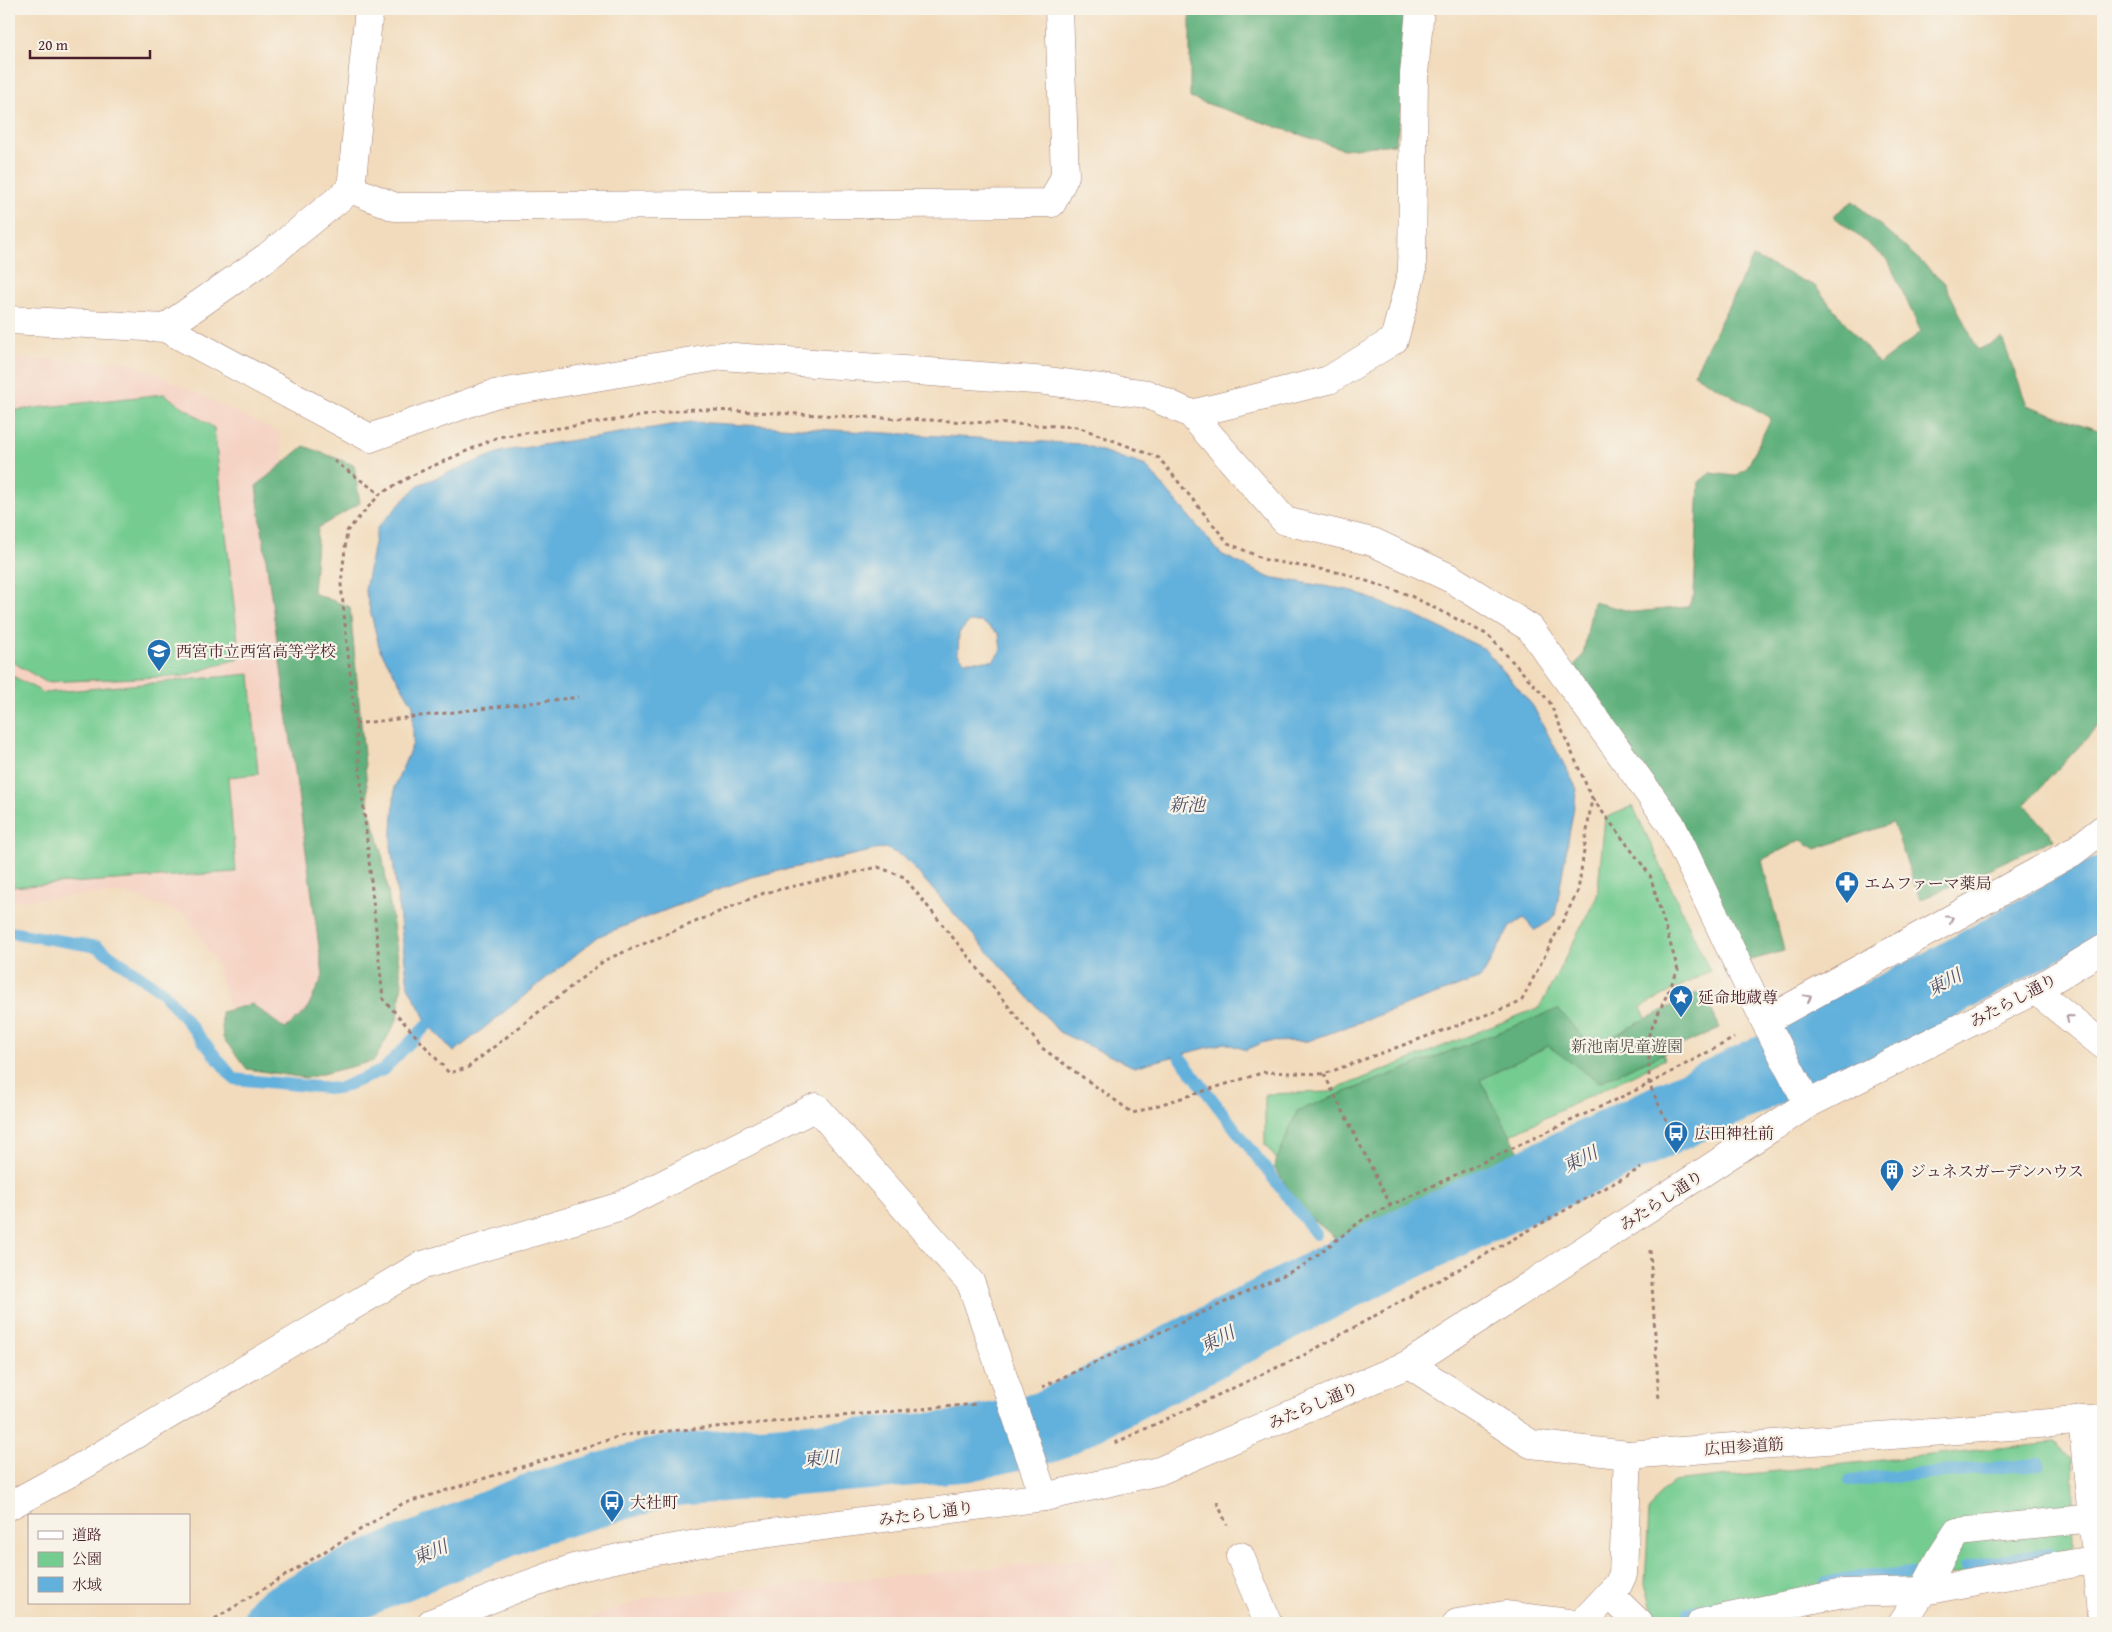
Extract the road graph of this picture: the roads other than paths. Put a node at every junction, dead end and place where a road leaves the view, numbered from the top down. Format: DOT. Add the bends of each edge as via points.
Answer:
graph roads {
  1 [pos="369,9"];
  2 [pos="1059,9"];
  3 [pos="1420,9"];
  4 [pos="351,189"];
  5 [pos="9,320"];
  6 [pos="165,328"];
  7 [pos="1191,414"];
  8 [pos="2103,829"];
  9 [pos="2103,949"];
  10 [pos="2035,990"];
  11 [pos="1768,1026"];
  12 [pos="2103,1045"];
  13 [pos="1804,1095"];
  14 [pos="1408,1364"];
  15 [pos="2093,1420"];
  16 [pos="1628,1455"];
  17 [pos="1044,1497"];
  18 [pos="9,1506"];
  19 [pos="2098,1517"];
  20 [pos="1240,1556"];
  21 [pos="2097,1559"];
  22 [pos="1923,1591"];
  23 [pos="1608,1594"];
  24 [pos="431,1623"];
  25 [pos="1268,1623"];
  26 [pos="1457,1623"];
  27 [pos="1568,1623"];
  28 [pos="1582,1623"];
  29 [pos="1639,1623"];
  30 [pos="1701,1623"];
  31 [pos="1902,1623"];
  32 [pos="2102,1623"];
  1 -- 4 [label="street"];
  2 -- 4 [label="street" via="1065,176 1052,203 395,207"];
  3 -- 7 [label="street" via="1414,74 1412,272 1394,340 1329,380"];
  4 -- 6 [label="street" via="267,257"];
  5 -- 6 [label="street"];
  6 -- 7 [label="street" via="370,438 494,394 722,356 1047,381 1147,394"];
  7 -- 11 [label="street" via="1285,520 1373,542 1452,579 1530,628 1671,824"];
  11 -- 8 [label="street, one-way" via="2072,852"];
  9 -- 10 [label="street, みたらし通り"];
  12 -- 10 [label="street, one-way"];
  10 -- 13 [label="street, みたらし通り"];
  11 -- 13 [label="street"];
  13 -- 14 [label="street, みたらし通り"];
  14 -- 16 [label="street, 広田参道筋" via="1531,1444"];
  14 -- 17 [label="street, みたらし通り" via="1159,1471"];
  15 -- 16 [label="street, 広田参道筋"];
  15 -- 19 [label="street"];
  16 -- 23 [label="street" via="1623,1574 1618,1585"];
  17 -- 18 [label="street" via="971,1283 816,1107 618,1207 420,1266"];
  17 -- 24 [label="street, みたらし通り" via="735,1538 628,1556 574,1568"];
  19 -- 21 [label="street"];
  19 -- 22 [label="street" via="1957,1532"];
  20 -- 25 [label="street"];
  21 -- 22 [label="street"];
  21 -- 32 [label="street"];
  22 -- 30 [label="street" via="1843,1593"];
  22 -- 31 [label="street"];
  23 -- 28 [label="street"];
  23 -- 29 [label="street"];
  26 -- 27 [label="street" via="1505,1615"];
}
